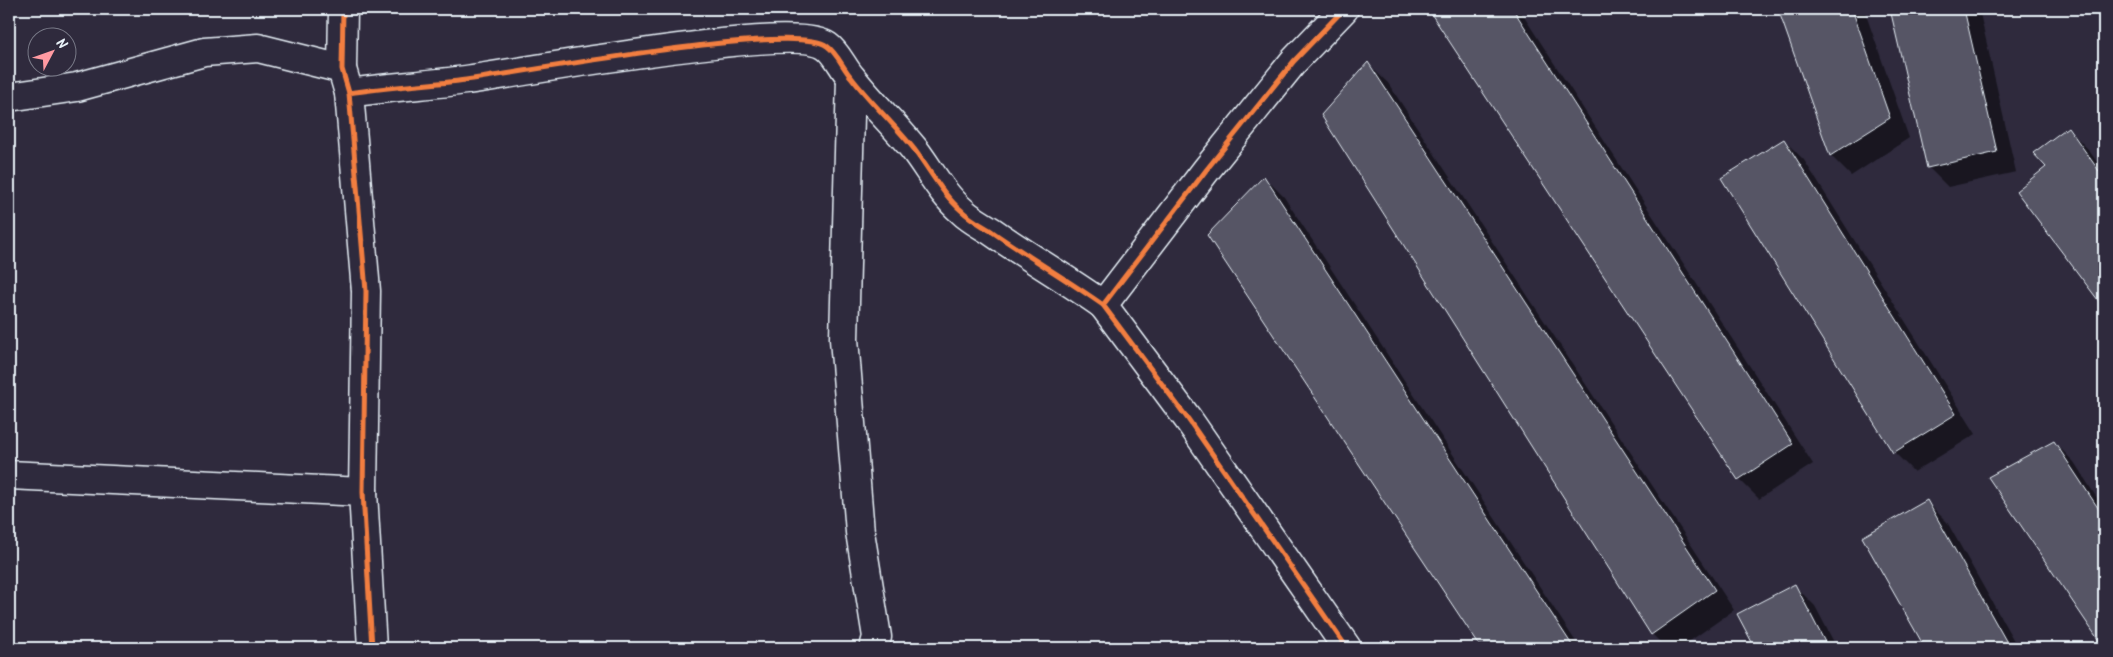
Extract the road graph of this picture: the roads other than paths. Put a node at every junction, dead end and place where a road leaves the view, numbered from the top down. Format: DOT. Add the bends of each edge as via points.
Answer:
graph roads {
  1 [pos="343,9"];
  2 [pos="1344,9"];
  3 [pos="851,78"];
  4 [pos="346,81"];
  5 [pos="9,97"];
  6 [pos="1103,305"];
  7 [pos="9,475"];
  8 [pos="362,492"];
  9 [pos="376,646"];
  10 [pos="874,648"];
  11 [pos="1347,648"];
  1 -- 4 [label="street"];
  2 -- 6 [label="street" via="1294,61 1207,168"];
  3 -- 4 [label="street" via="828,46 799,38 761,39 465,80 400,86"];
  3 -- 6 [label="street" via="962,211"];
  3 -- 10 [label="street" via="844,339 860,532 877,638"];
  4 -- 5 [label="street" via="258,48 204,52 77,87"];
  4 -- 8 [label="street" via="366,291"];
  6 -- 11 [label="street" via="1188,419"];
  7 -- 8 [label="street"];
  8 -- 9 [label="street"];
}
